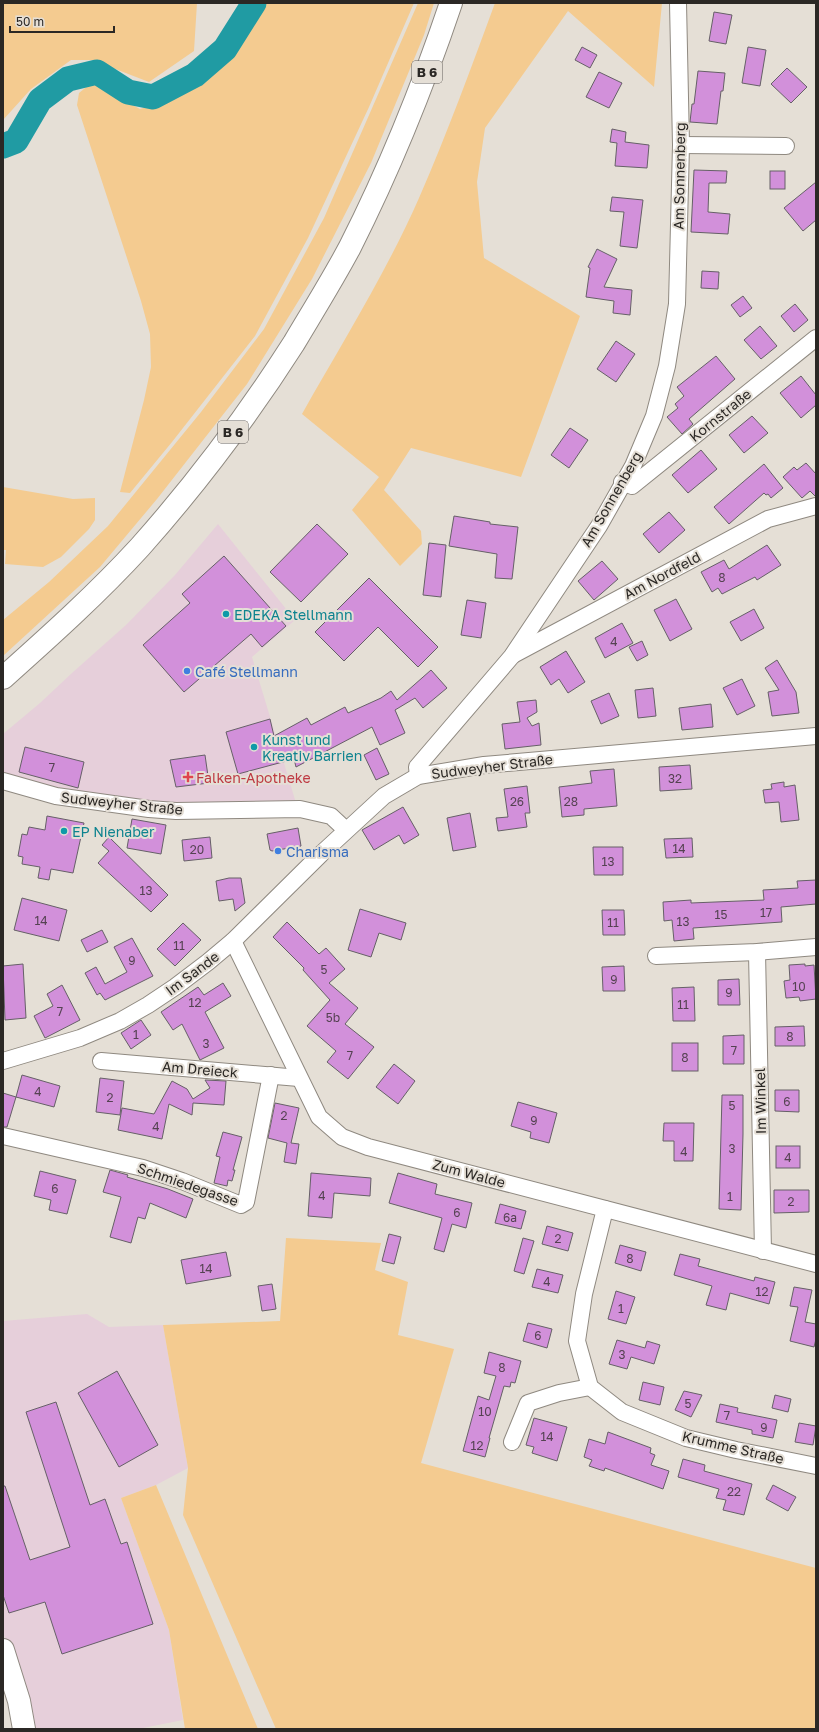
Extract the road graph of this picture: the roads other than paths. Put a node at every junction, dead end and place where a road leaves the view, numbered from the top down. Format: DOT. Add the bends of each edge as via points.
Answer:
graph roads {
  1 [pos="451,3"];
  2 [pos="678,3"];
  3 [pos="680,145"];
  4 [pos="786,146"];
  5 [pos="816,338"];
  6 [pos="622,482"];
  7 [pos="816,506"];
  8 [pos="512,656"];
  9 [pos="3,678"];
  10 [pos="816,736"];
  11 [pos="418,776"];
  12 [pos="3,781"];
  13 [pos="346,830"];
  14 [pos="232,941"];
  15 [pos="816,947"];
  16 [pos="757,952"];
  17 [pos="656,956"];
  18 [pos="3,1061"];
  19 [pos="101,1061"];
  20 [pos="271,1075"];
  21 [pos="299,1078"];
  22 [pos="3,1136"];
  23 [pos="605,1209"];
  24 [pos="763,1251"];
  25 [pos="816,1264"];
  26 [pos="590,1387"];
  27 [pos="512,1442"];
  28 [pos="816,1466"];
  29 [pos="3,1650"];
  30 [pos="24,1729"];
  1 -- 9 [label="main road, B 6" via="416,102 381,182 349,248 310,318 265,388 210,463 138,548 48,638"];
  2 -- 3 [label="street, Am Sonnenberg"];
  3 -- 4 [label="street"];
  3 -- 6 [label="street, Am Sonnenberg" via="677,304 667,366 654,416 633,466"];
  5 -- 6 [label="street, Kornstraße" via="632,486"];
  6 -- 8 [label="street, Am Sonnenberg" via="599,526"];
  7 -- 8 [label="street, Am Nordfeld" via="768,519"];
  8 -- 11 [label="street, Am Sonnenberg" via="417,767"];
  10 -- 11 [label="street, Sudweyher Straße" via="484,765"];
  11 -- 13 [label="street, Sudweyher Straße" via="384,796"];
  12 -- 13 [label="street, Sudweyher Straße" via="56,796 149,809 176,811 300,808 330,816"];
  13 -- 14 [label="street, Im Sande"];
  14 -- 18 [label="street, Im Sande" via="175,987 120,1021 80,1038"];
  14 -- 21 [label="street, Zum Walde"];
  15 -- 16 [label="street"];
  16 -- 17 [label="street"];
  16 -- 24 [label="street, Im Winkel"];
  19 -- 20 [label="street, Am Dreieck"];
  20 -- 21 [label="street, Am Dreieck"];
  20 -- 22 [label="street, Schmiedegasse" via="246,1202 241,1205 144,1168"];
  21 -- 23 [label="street, Zum Walde" via="319,1117 342,1137 368,1147"];
  23 -- 24 [label="street, Zum Walde"];
  23 -- 26 [label="street" via="584,1294 577,1341"];
  24 -- 25 [label="street, Zum Walde"];
  26 -- 27 [label="street" via="559,1392 528,1403"];
  26 -- 28 [label="street, Krumme Straße" via="622,1412 686,1438"];
  29 -- 30 [label="main road" via="19,1701"];
}
